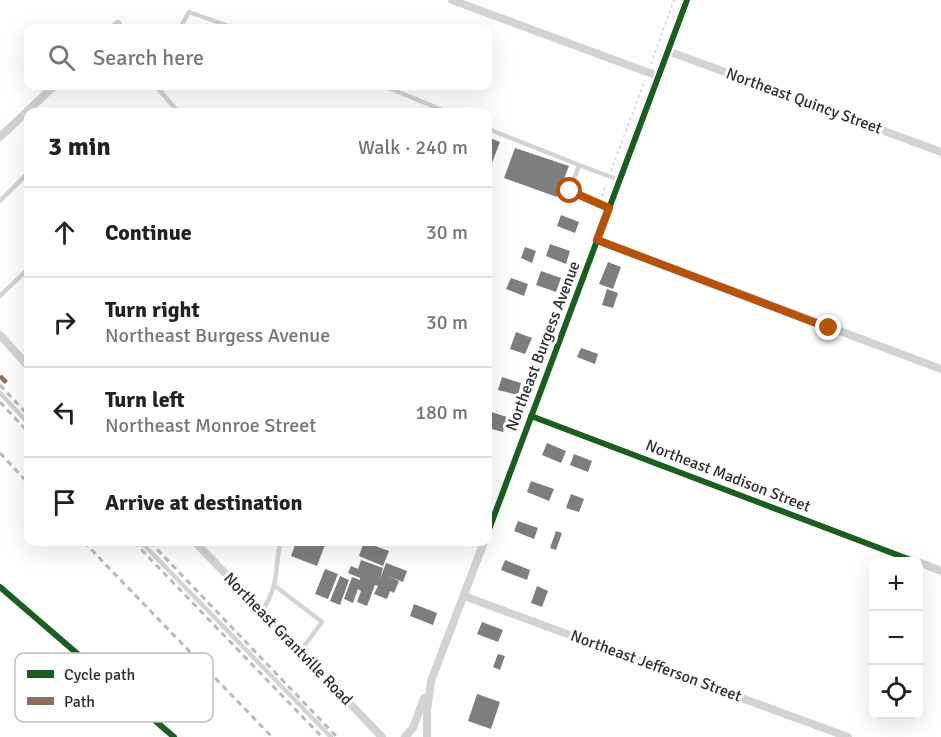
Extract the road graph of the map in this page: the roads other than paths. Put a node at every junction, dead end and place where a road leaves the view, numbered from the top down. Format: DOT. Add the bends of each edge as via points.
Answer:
graph roads {
  1 [pos="452,0"];
  2 [pos="687,0"];
  3 [pos="182,24"];
  4 [pos="223,24"];
  5 [pos="668,51"];
  6 [pos="658,76"];
  7 [pos="50,90"];
  8 [pos="159,90"];
  9 [pos="394,90"];
  10 [pos="31,108"];
  11 [pos="175,108"];
  12 [pos="437,108"];
  13 [pos="24,114"];
  14 [pos="492,131"];
  15 [pos="0,137"];
  16 [pos="941,152"];
  17 [pos="579,165"];
  18 [pos="24,177"];
  19 [pos="620,180"];
  20 [pos="0,201"];
  21 [pos="609,208"];
  22 [pos="597,240"];
  23 [pos="24,273"];
  24 [pos="0,296"];
  25 [pos="0,335"];
  26 [pos="24,362"];
  27 [pos="941,369"];
  28 [pos="0,393"];
  29 [pos="531,416"];
  30 [pos="24,419"];
  31 [pos="492,521"];
  32 [pos="145,546"];
  33 [pos="199,546"];
  34 [pos="280,546"];
  35 [pos="483,546"];
  36 [pos="904,557"];
  37 [pos="923,564"];
  38 [pos="941,571"];
  39 [pos="275,586"];
  40 [pos="464,596"];
  41 [pos="262,611"];
  42 [pos="300,652"];
  43 [pos="431,681"];
  44 [pos="331,737"];
  45 [pos="382,737"];
  46 [pos="405,737"];
  47 [pos="427,737"];
  48 [pos="848,737"];
  1 -- 6 [label="street"];
  2 -- 5 [label="street, Northeast Burgess Avenue"];
  3 -- 4 [label="lane" via="189,12"];
  5 -- 6 [label="street, Northeast Burgess Avenue"];
  5 -- 16 [label="street, Northeast Quincy Street"];
  6 -- 19 [label="street, Northeast Burgess Avenue"];
  7 -- 10 [label="street"];
  8 -- 11 [label="lane"];
  9 -- 12 [label="lane"];
  13 -- 15 [label="street"];
  14 -- 17 [label="lane"];
  17 -- 19 [label="lane"];
  17 -- 21 [label="lane" via="570,191"];
  18 -- 20 [label="lane"];
  19 -- 21 [label="street, Northeast Burgess Avenue"];
  21 -- 22 [label="street, Northeast Burgess Avenue"];
  22 -- 27 [label="street"];
  22 -- 29 [label="street, Northeast Burgess Avenue"];
  23 -- 24 [label="lane"];
  25 -- 26 [label="street"];
  28 -- 30 [label="lane"];
  29 -- 31 [label="street, Northeast Burgess Avenue"];
  29 -- 36 [label="street, Northeast Madison Street"];
  32 -- 44 [label="lane"];
  33 -- 41 [label="street, Northeast Grantville Road"];
  34 -- 39 [label="lane"];
  35 -- 40 [label="street"];
  37 -- 38 [label="street, Northeast Madison Street"];
  39 -- 41 [label="lane"];
  39 -- 42 [label="lane" via="322,622"];
  40 -- 43 [label="street"];
  40 -- 48 [label="street, Northeast Jefferson Street"];
  41 -- 42 [label="street, Northeast Grantville Road"];
  42 -- 45 [label="street, Northeast Grantville Road"];
  43 -- 46 [label="street" via="413,728"];
  43 -- 47 [label="street"];
}
